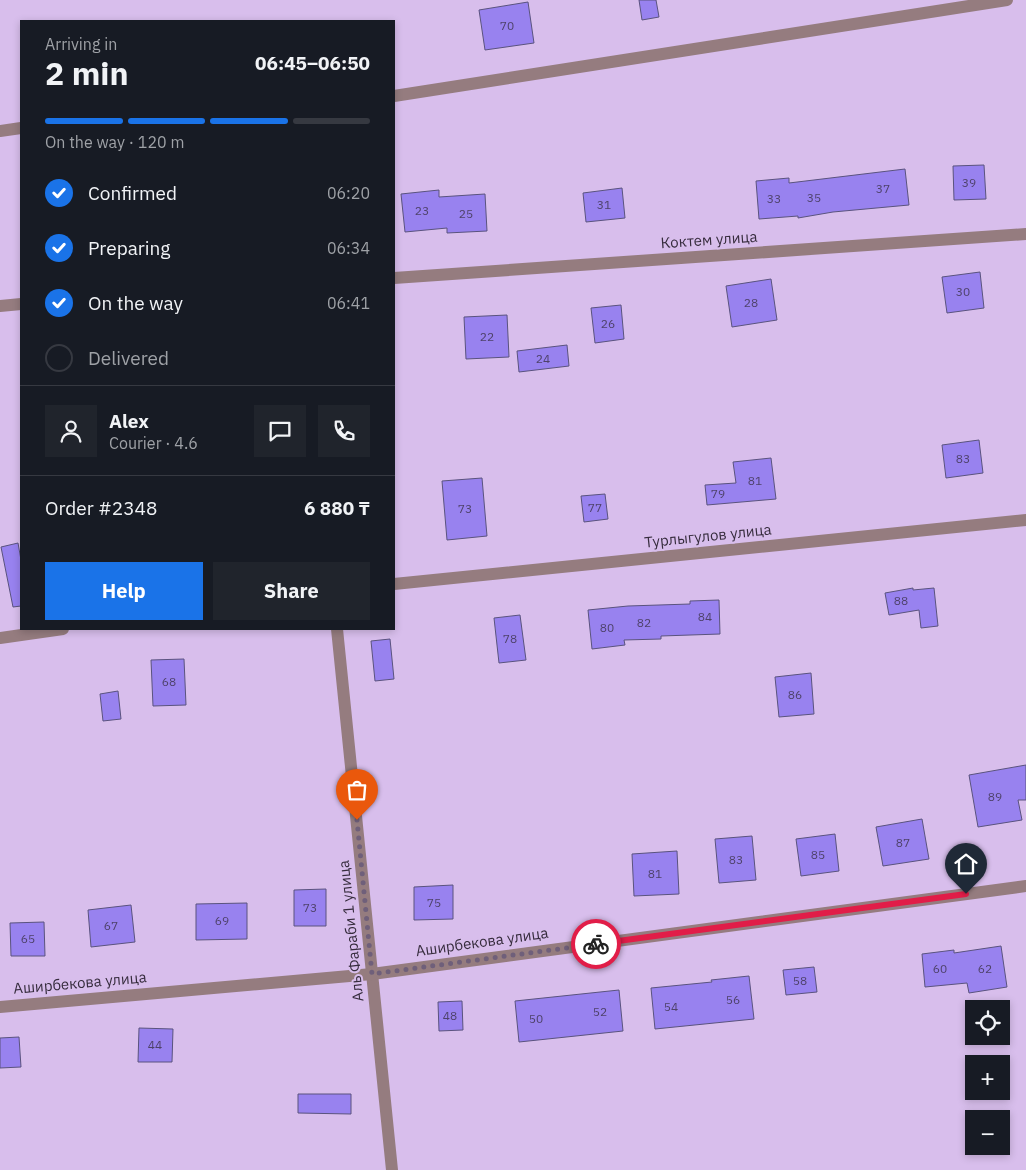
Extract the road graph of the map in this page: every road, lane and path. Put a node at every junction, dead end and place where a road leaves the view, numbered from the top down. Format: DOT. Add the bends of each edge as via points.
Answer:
graph roads {
  1 [pos="1007,0"];
  2 [pos="395,96"];
  3 [pos="20,128"];
  4 [pos="0,131"];
  5 [pos="1026,234"];
  6 [pos="395,278"];
  7 [pos="20,304"];
  8 [pos="0,306"];
  9 [pos="1026,520"];
  10 [pos="395,584"];
  11 [pos="55,630"];
  12 [pos="337,630"];
  13 [pos="0,638"];
  14 [pos="1026,886"];
  15 [pos="372,974"];
  16 [pos="0,1007"];
  17 [pos="392,1170"];
  1 -- 2 [label="street"];
  3 -- 4 [label="street"];
  5 -- 6 [label="street, Коктем улица"];
  7 -- 8 [label="street"];
  9 -- 10 [label="street, Турлыгулов улица"];
  11 -- 13 [label="street"];
  12 -- 15 [label="street, Аль Фараби 1 улица"];
  14 -- 15 [label="street, Аширбекова улица"];
  15 -- 16 [label="street, Аширбекова улица"];
  15 -- 17 [label="street, Аль Фараби 1 улица"];
}
